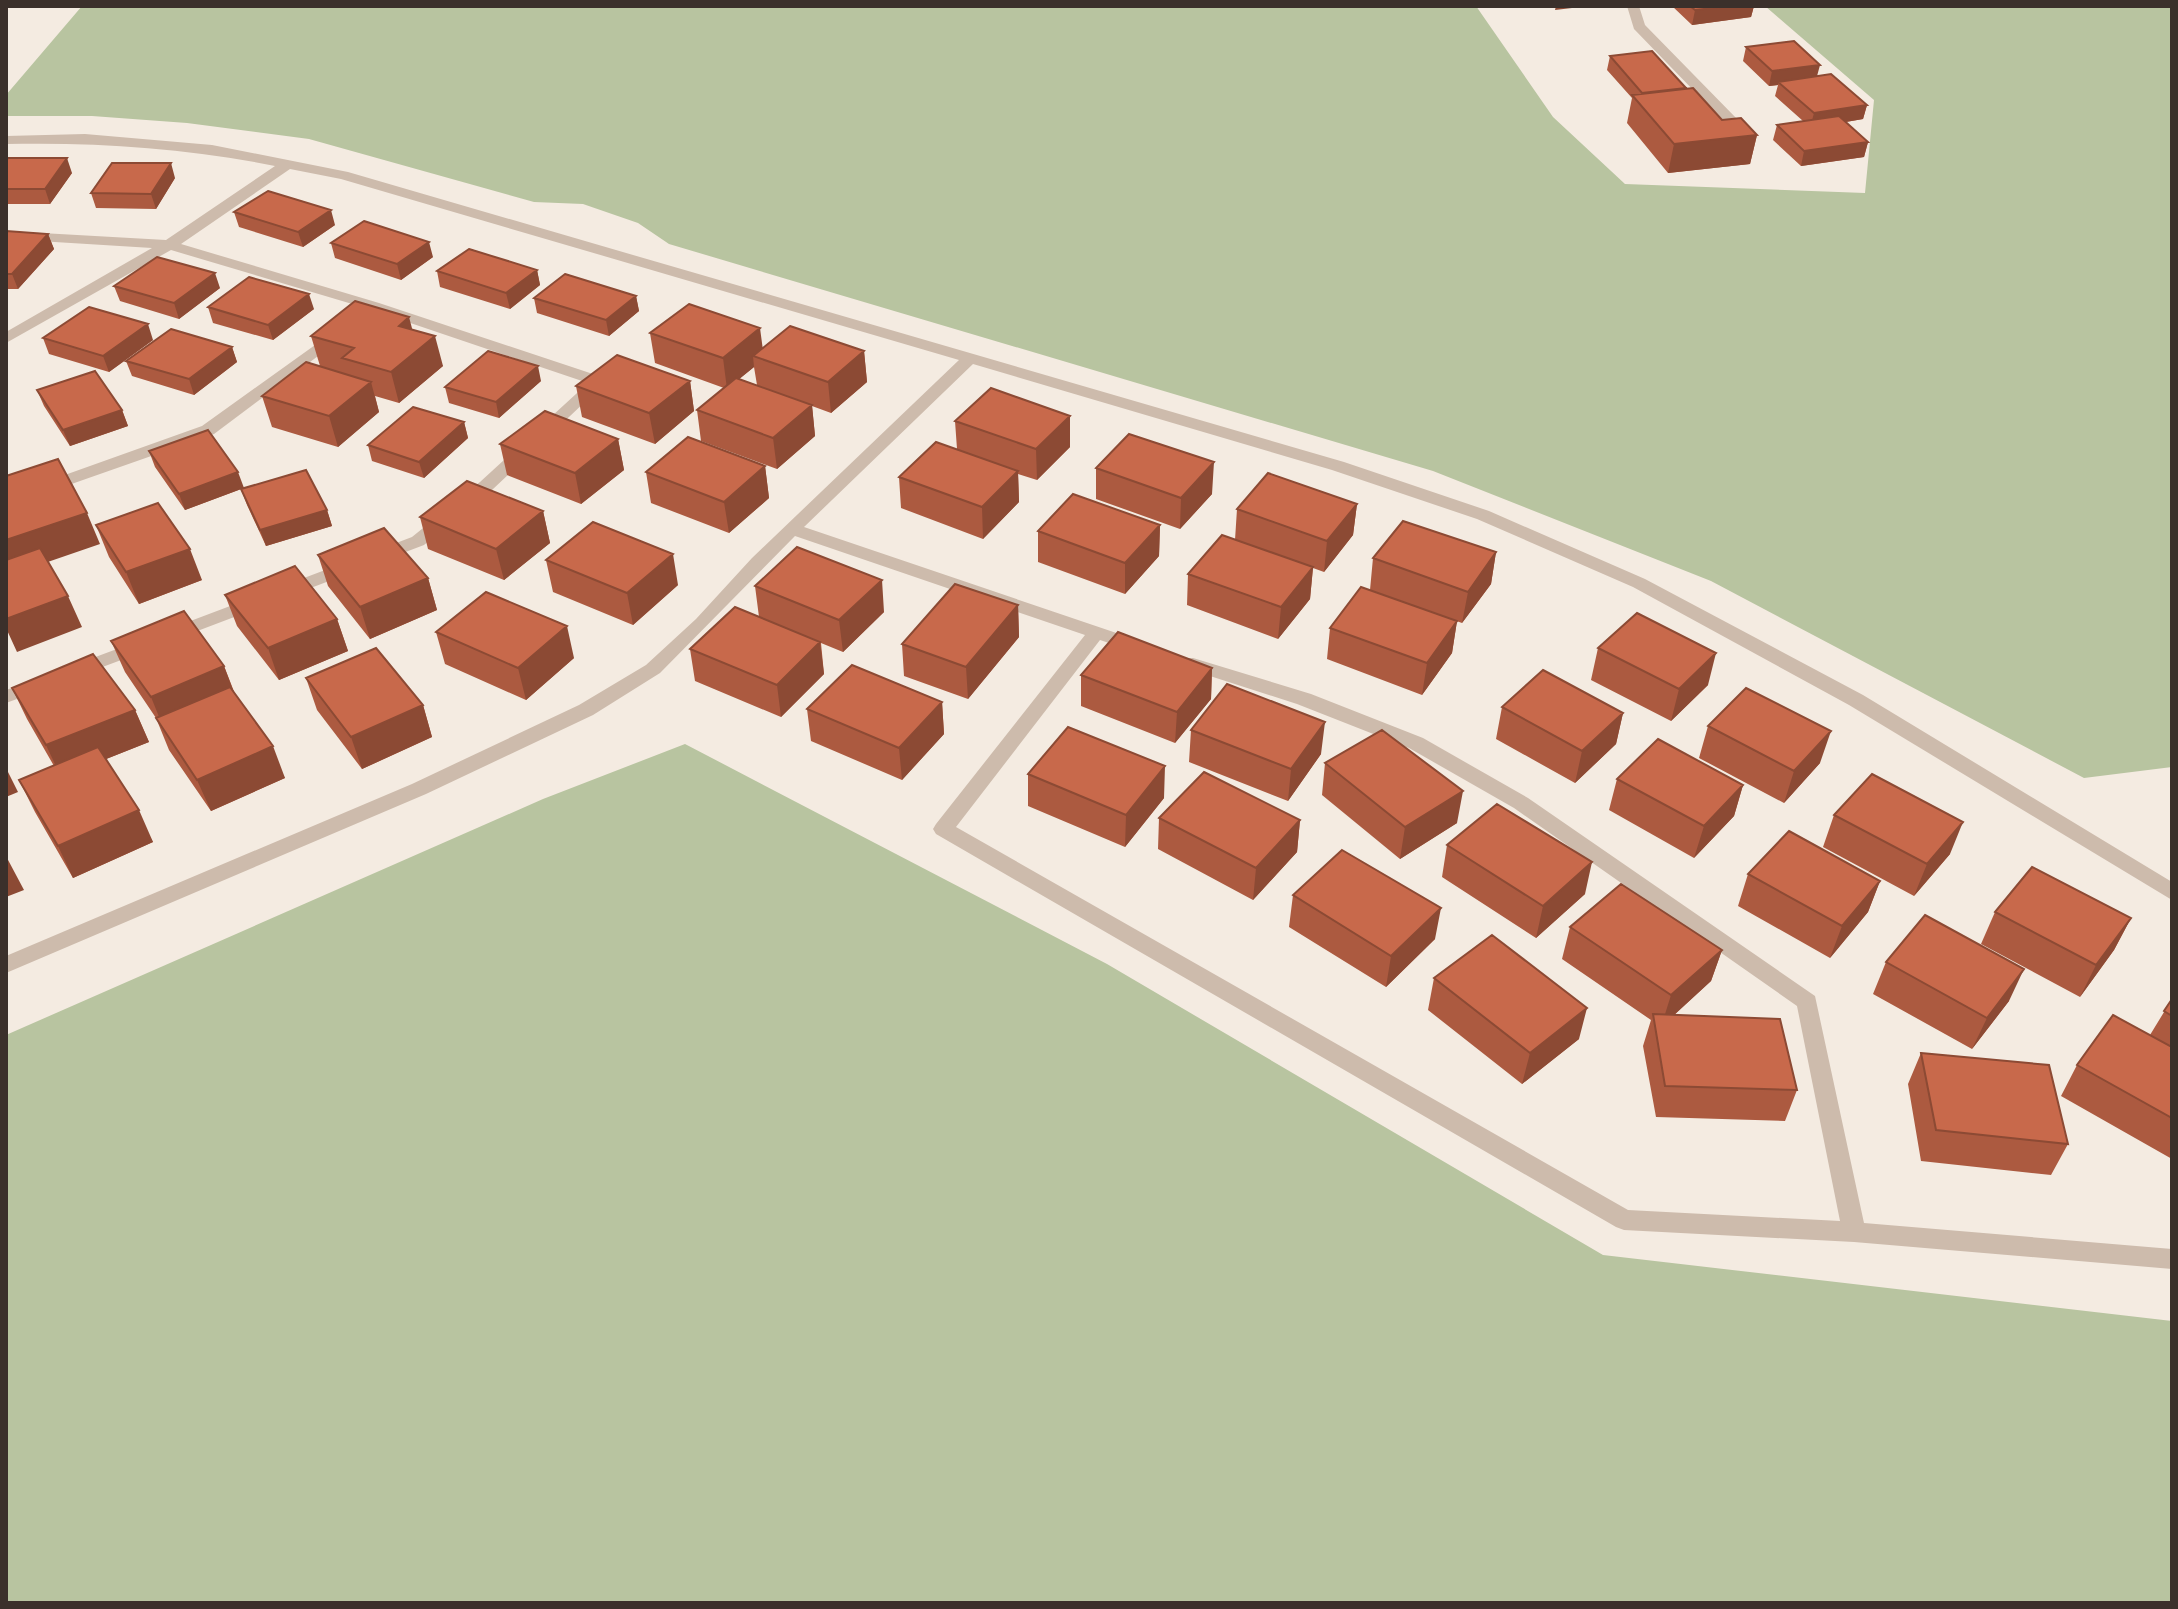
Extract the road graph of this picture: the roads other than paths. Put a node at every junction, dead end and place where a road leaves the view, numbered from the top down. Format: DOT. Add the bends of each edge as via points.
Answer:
graph roads {
  1 [pos="1633,6"];
  2 [pos="1734,124"];
  3 [pos="6,140"];
  4 [pos="287,164"];
  5 [pos="6,235"];
  6 [pos="169,245"];
  7 [pos="361,316"];
  8 [pos="6,338"];
  9 [pos="970,358"];
  10 [pos="6,502"];
  11 [pos="792,529"];
  12 [pos="1096,633"];
  13 [pos="6,697"];
  14 [pos="2172,892"];
  15 [pos="6,965"];
  16 [pos="1854,1232"];
  17 [pos="2172,1259"];
  1 -- 2 [label="street" via="1639,26"];
  3 -- 4 [label="street" via="85,138 212,149"];
  4 -- 6 [label="street"];
  4 -- 9 [label="street" via="343,175"];
  5 -- 6 [label="street"];
  6 -- 7 [label="street"];
  6 -- 8 [label="street"];
  7 -- 10 [label="street" via="208,430"];
  7 -- 13 [label="street" via="599,381 418,541"];
  9 -- 11 [label="street"];
  9 -- 14 [label="street" via="1353,471 1483,515 1639,583 1856,700"];
  11 -- 12 [label="street"];
  11 -- 15 [label="street" via="653,669 586,710 419,789"];
  12 -- 16 [label="street" via="1304,699 1416,743 1521,803 1807,1002"];
  12 -- 16 [label="street" via="943,829 1624,1220"];
  16 -- 17 [label="street"];
}
